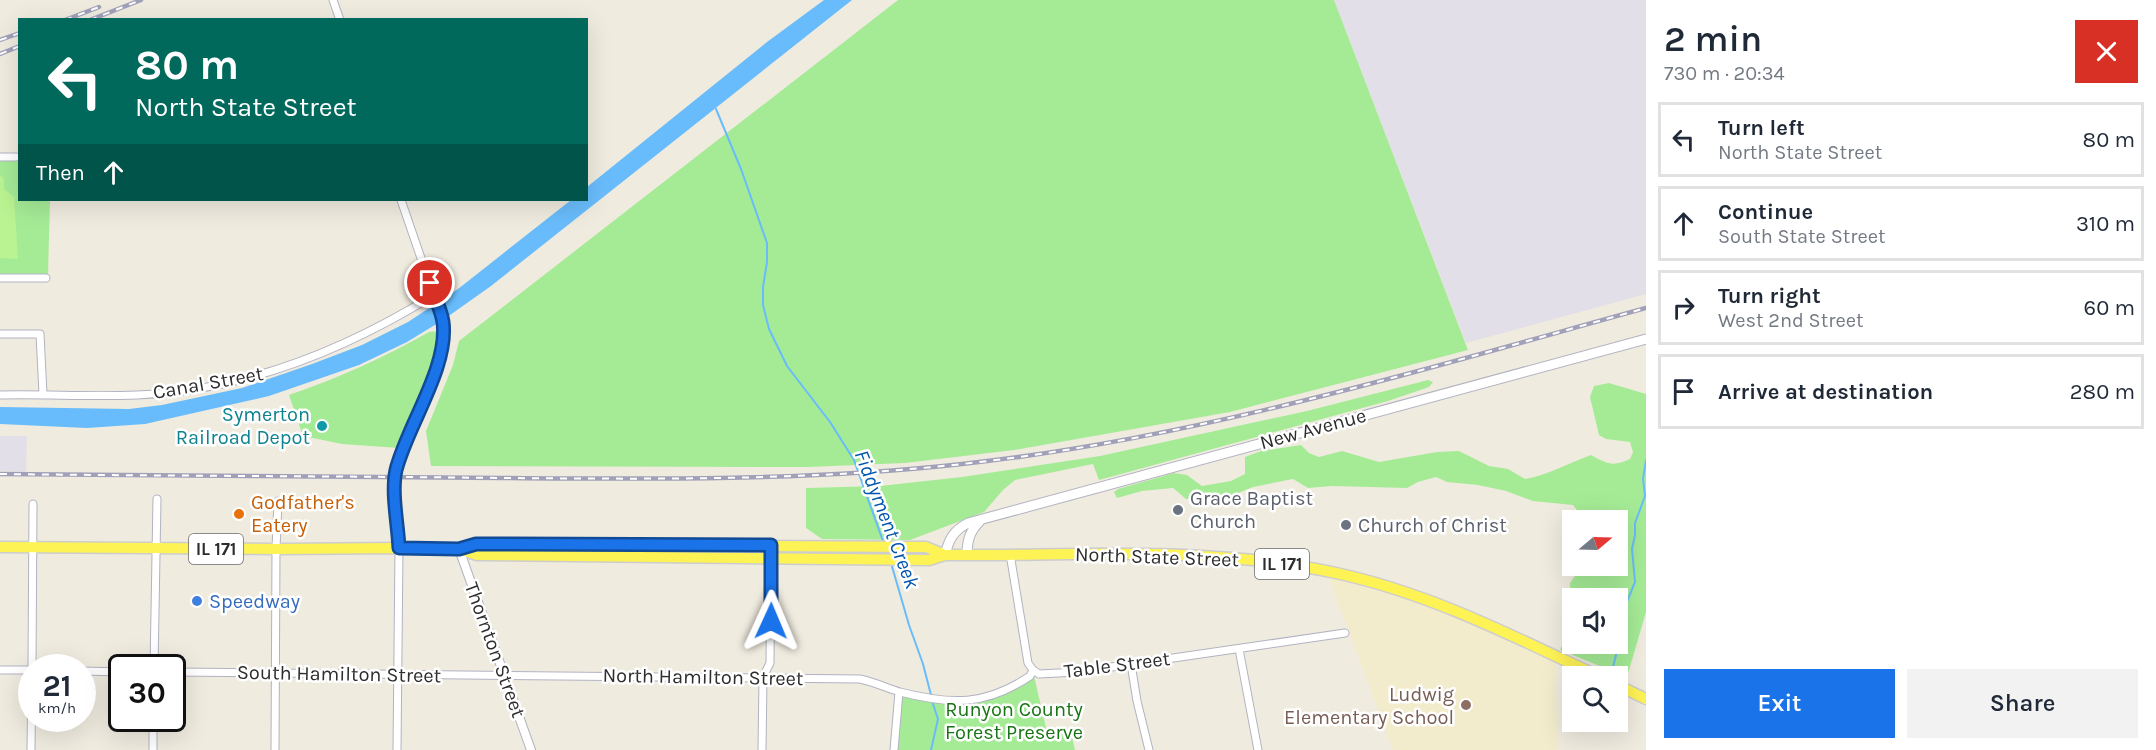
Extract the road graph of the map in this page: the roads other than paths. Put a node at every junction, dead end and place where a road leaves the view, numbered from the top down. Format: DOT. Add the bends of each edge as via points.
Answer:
graph roads {
  1 [pos="333,0"];
  2 [pos="339,18"];
  3 [pos="0,157"];
  4 [pos="16,157"];
  5 [pos="401,201"];
  6 [pos="0,278"];
  7 [pos="46,278"];
  8 [pos="434,295"];
  9 [pos="0,334"];
  10 [pos="1646,339"];
  11 [pos="43,394"];
  12 [pos="0,395"];
  13 [pos="157,499"];
  14 [pos="278,501"];
  15 [pos="33,504"];
  16 [pos="980,521"];
  17 [pos="771,545"];
  18 [pos="0,547"];
  19 [pos="33,548"];
  20 [pos="156,548"];
  21 [pos="399,548"];
  22 [pos="276,549"];
  23 [pos="459,549"];
  24 [pos="945,555"];
  25 [pos="966,555"];
  26 [pos="1010,555"];
  27 [pos="771,559"];
  28 [pos="1345,633"];
  29 [pos="1239,649"];
  30 [pos="32,654"];
  31 [pos="154,654"];
  32 [pos="1131,664"];
  33 [pos="1576,666"];
  34 [pos="18,669"];
  35 [pos="0,670"];
  36 [pos="1033,670"];
  37 [pos="186,672"];
  38 [pos="275,674"];
  39 [pos="505,675"];
  40 [pos="398,676"];
  41 [pos="763,677"];
  42 [pos="1628,690"];
  43 [pos="899,692"];
  44 [pos="1646,699"];
  45 [pos="31,732"];
  46 [pos="153,732"];
  47 [pos="31,750"];
  48 [pos="153,750"];
  49 [pos="275,750"];
  50 [pos="398,750"];
  51 [pos="531,750"];
  52 [pos="762,750"];
  53 [pos="894,750"];
  54 [pos="1149,750"];
  55 [pos="1258,750"];
  1 -- 2 [label="street"];
  3 -- 4 [label="street"];
  5 -- 8 [label="street"];
  6 -- 7 [label="street"];
  8 -- 11 [label="street, Canal Street" via="326,351 250,377 138,395"];
  8 -- 21 [label="street" via="443,322 442,344 395,477"];
  9 -- 11 [label="street" via="40,334"];
  10 -- 16 [label="main road, New Avenue"];
  11 -- 12 [label="street, Canal Street"];
  13 -- 20 [label="street"];
  14 -- 22 [label="street"];
  15 -- 19 [label="street"];
  16 -- 24 [label="main road, New Avenue" via="957,529 949,539"];
  16 -- 25 [label="main road" via="967,540"];
  17 -- 23 [label="main road, North State Street / IL 171" via="476,544"];
  17 -- 24 [label="main road, North State Street / IL 171" via="926,547"];
  17 -- 27 [label="street"];
  18 -- 19 [label="main road, IL 171"];
  19 -- 20 [label="main road, IL 171"];
  19 -- 30 [label="street"];
  20 -- 22 [label="main road, IL 171"];
  20 -- 31 [label="street"];
  21 -- 22 [label="main road, IL 171"];
  21 -- 23 [label="main road, IL 171"];
  21 -- 40 [label="street"];
  22 -- 38 [label="street"];
  23 -- 27 [label="main road, North State Street / IL 171" via="477,555"];
  23 -- 39 [label="street, Thornton Street"];
  24 -- 25 [label="main road, North State Street / IL 171"];
  24 -- 27 [label="main road, North State Street / IL 171" via="929,560"];
  25 -- 26 [label="main road, North State Street / IL 171"];
  26 -- 33 [label="main road, North State Street / IL 171" via="1225,557 1336,573 1444,606"];
  26 -- 36 [label="street" via="1028,663"];
  27 -- 41 [label="street" via="770,663"];
  28 -- 29 [label="street, Table Street"];
  29 -- 32 [label="street, Table Street"];
  29 -- 55 [label="street"];
  32 -- 36 [label="street, Table Street" via="1077,672 1039,674"];
  32 -- 54 [label="street"];
  34 -- 35 [label="street"];
  36 -- 43 [label="street" via="1023,681 982,699 964,702"];
  37 -- 38 [label="street, South Hamilton Street"];
  38 -- 40 [label="street, South Hamilton Street"];
  38 -- 49 [label="street"];
  39 -- 40 [label="street, South Hamilton Street"];
  39 -- 41 [label="street, North Hamilton Street"];
  39 -- 51 [label="street, Thornton Street"];
  40 -- 50 [label="street"];
  41 -- 43 [label="street, North Hamilton Street" via="860,679"];
  41 -- 52 [label="street"];
  42 -- 44 [label="main road"];
  43 -- 53 [label="street"];
  45 -- 47 [label="street"];
  46 -- 48 [label="street"];
}
